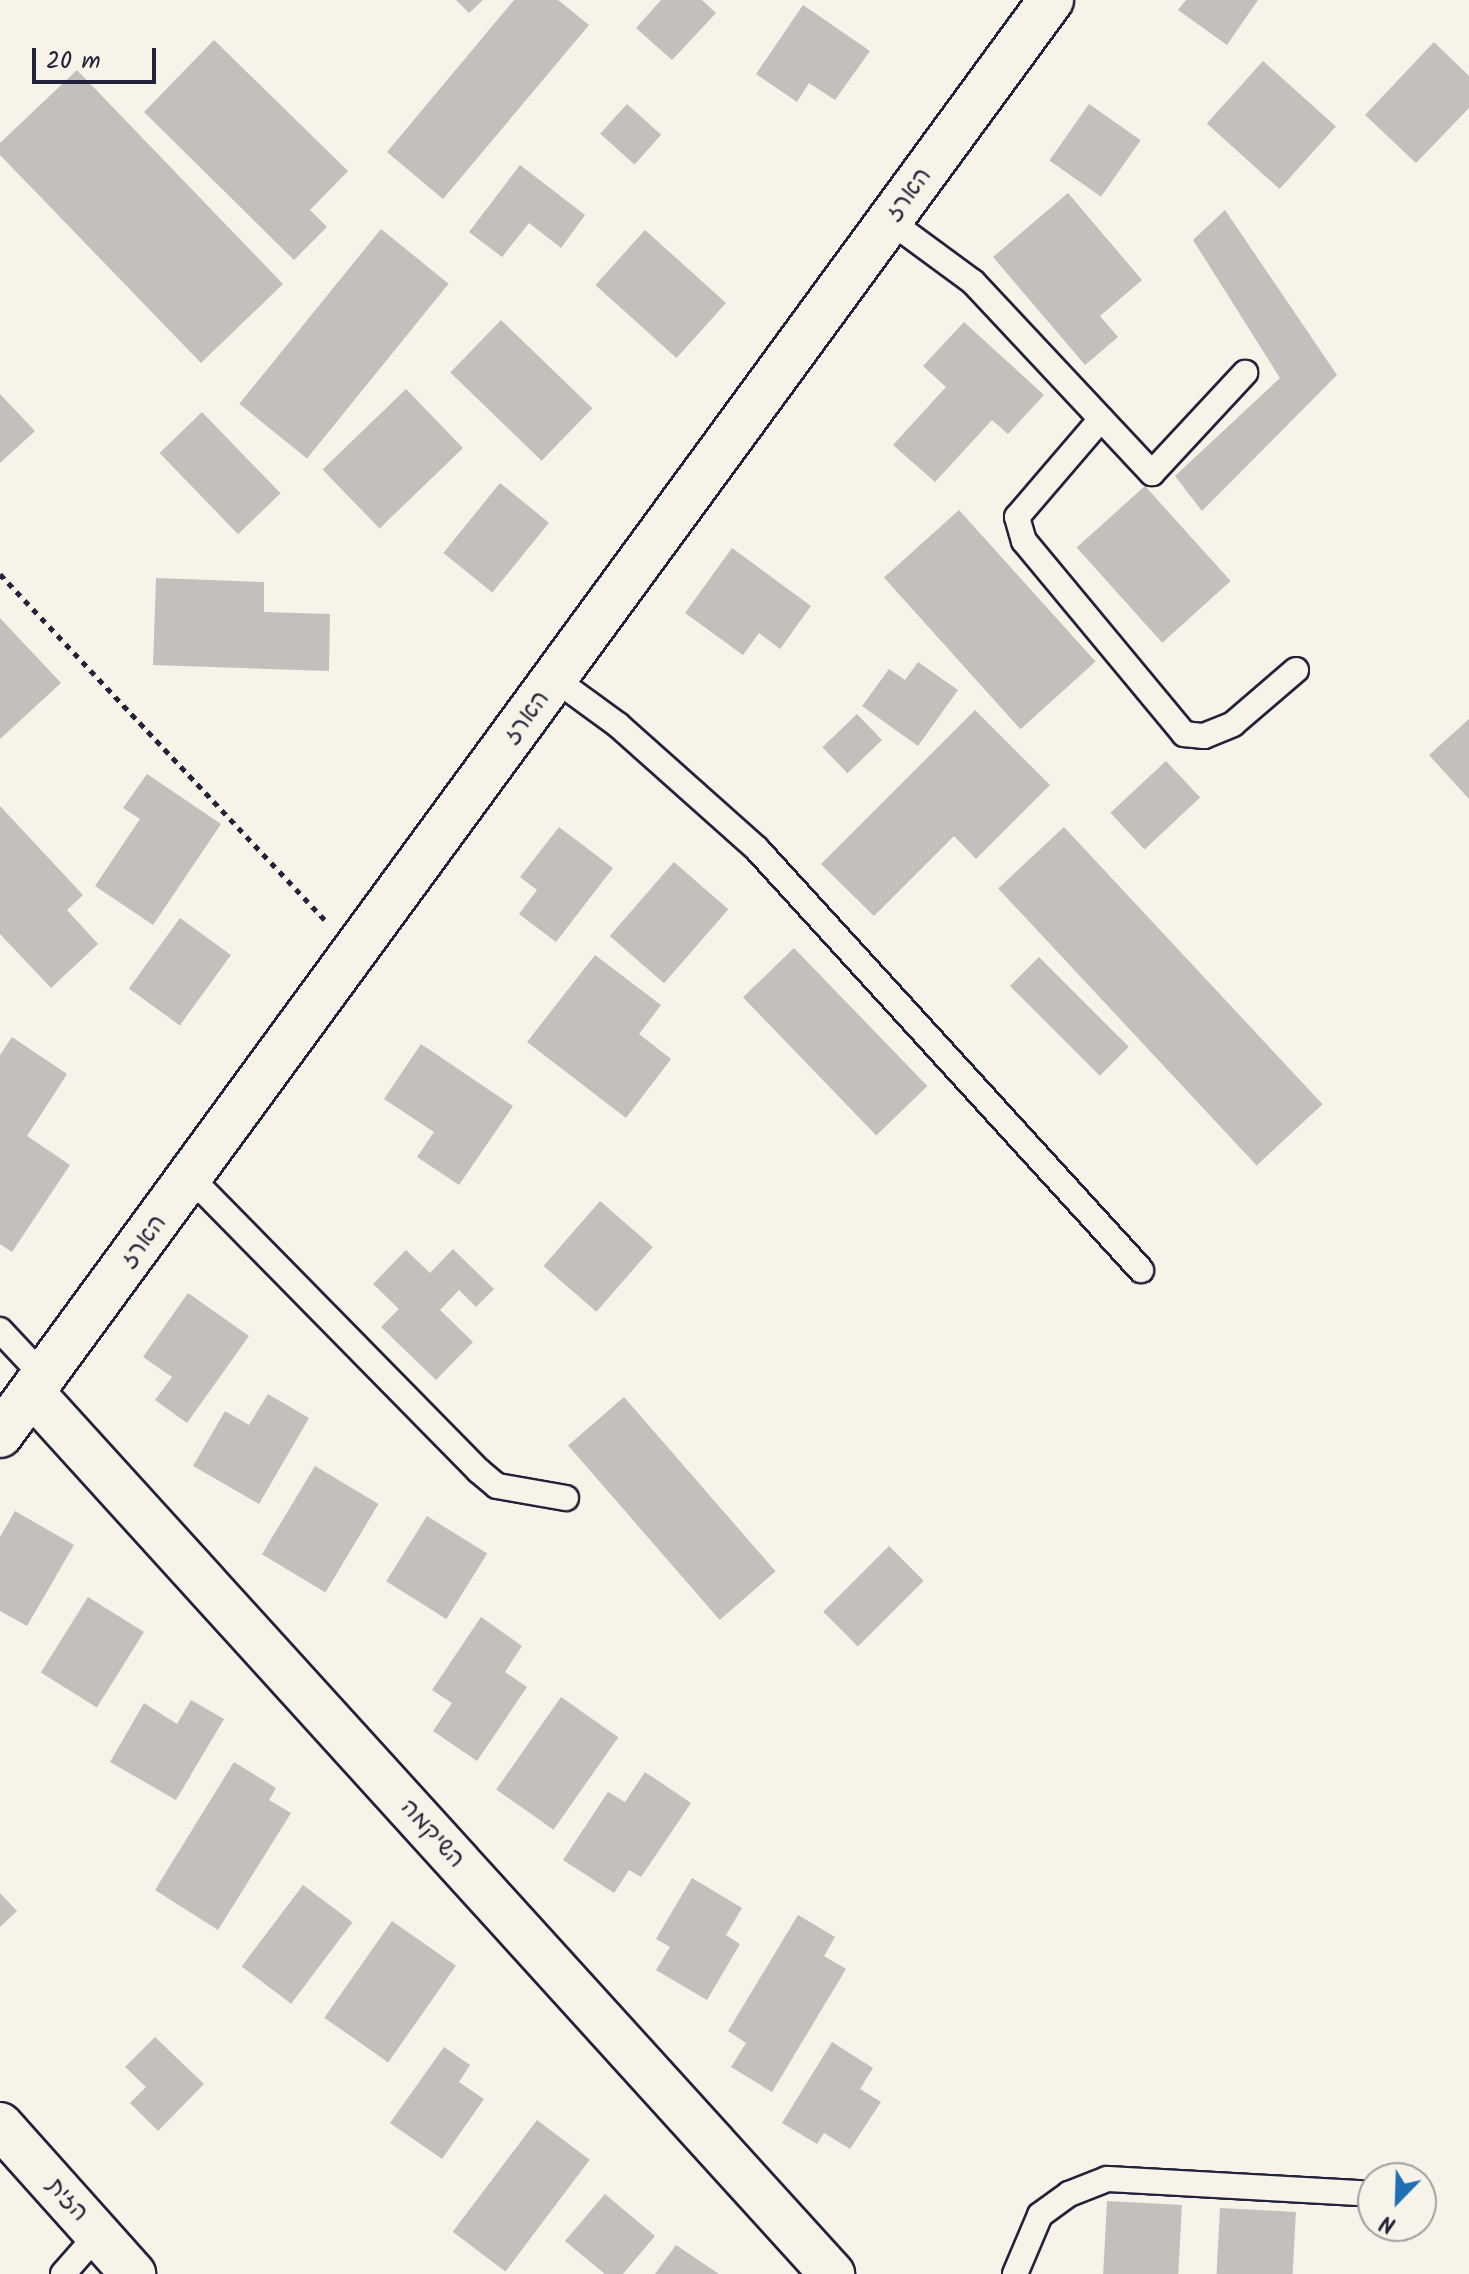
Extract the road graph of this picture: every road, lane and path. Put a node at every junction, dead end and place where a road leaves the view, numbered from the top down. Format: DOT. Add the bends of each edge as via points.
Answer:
graph roads {
  1 [pos="1051,0"];
  2 [pos="890,221"];
  3 [pos="1245,373"];
  4 [pos="1101,419"];
  5 [pos="0,574"];
  6 [pos="1296,670"];
  7 [pos="555,679"];
  8 [pos="366,939"];
  9 [pos="191,1178"];
  10 [pos="1141,1270"];
  11 [pos="0,1330"];
  12 [pos="39,1386"];
  13 [pos="0,1435"];
  14 [pos="566,1498"];
  15 [pos="0,2125"];
  16 [pos="1357,2193"];
  17 [pos="98,2234"];
  18 [pos="63,2274"];
  19 [pos="133,2274"];
  20 [pos="832,2274"];
  21 [pos="1015,2274"];
  1 -- 2 [label="street, הארז"];
  2 -- 4 [label="lane" via="973,282"];
  2 -- 7 [label="street, הארז"];
  3 -- 4 [label="lane" via="1152,473"];
  4 -- 6 [label="lane" via="1017,517 1024,541 1184,734 1204,736 1233,724"];
  5 -- 8 [label="path" via="321,918"];
  7 -- 8 [label="street, הארז"];
  7 -- 10 [label="lane" via="618,725 757,849"];
  8 -- 9 [label="street, הארז"];
  9 -- 12 [label="street, הארז"];
  9 -- 14 [label="lane" via="479,1471 497,1486"];
  11 -- 12 [label="lane"];
  12 -- 13 [label="street, הארז"];
  12 -- 20 [label="street, השיקמה"];
  15 -- 17 [label="street, הזית"];
  16 -- 21 [label="lane" via="1107,2179 1069,2194 1040,2215"];
  17 -- 18 [label="lane"];
  17 -- 19 [label="street, הזית"];
}
